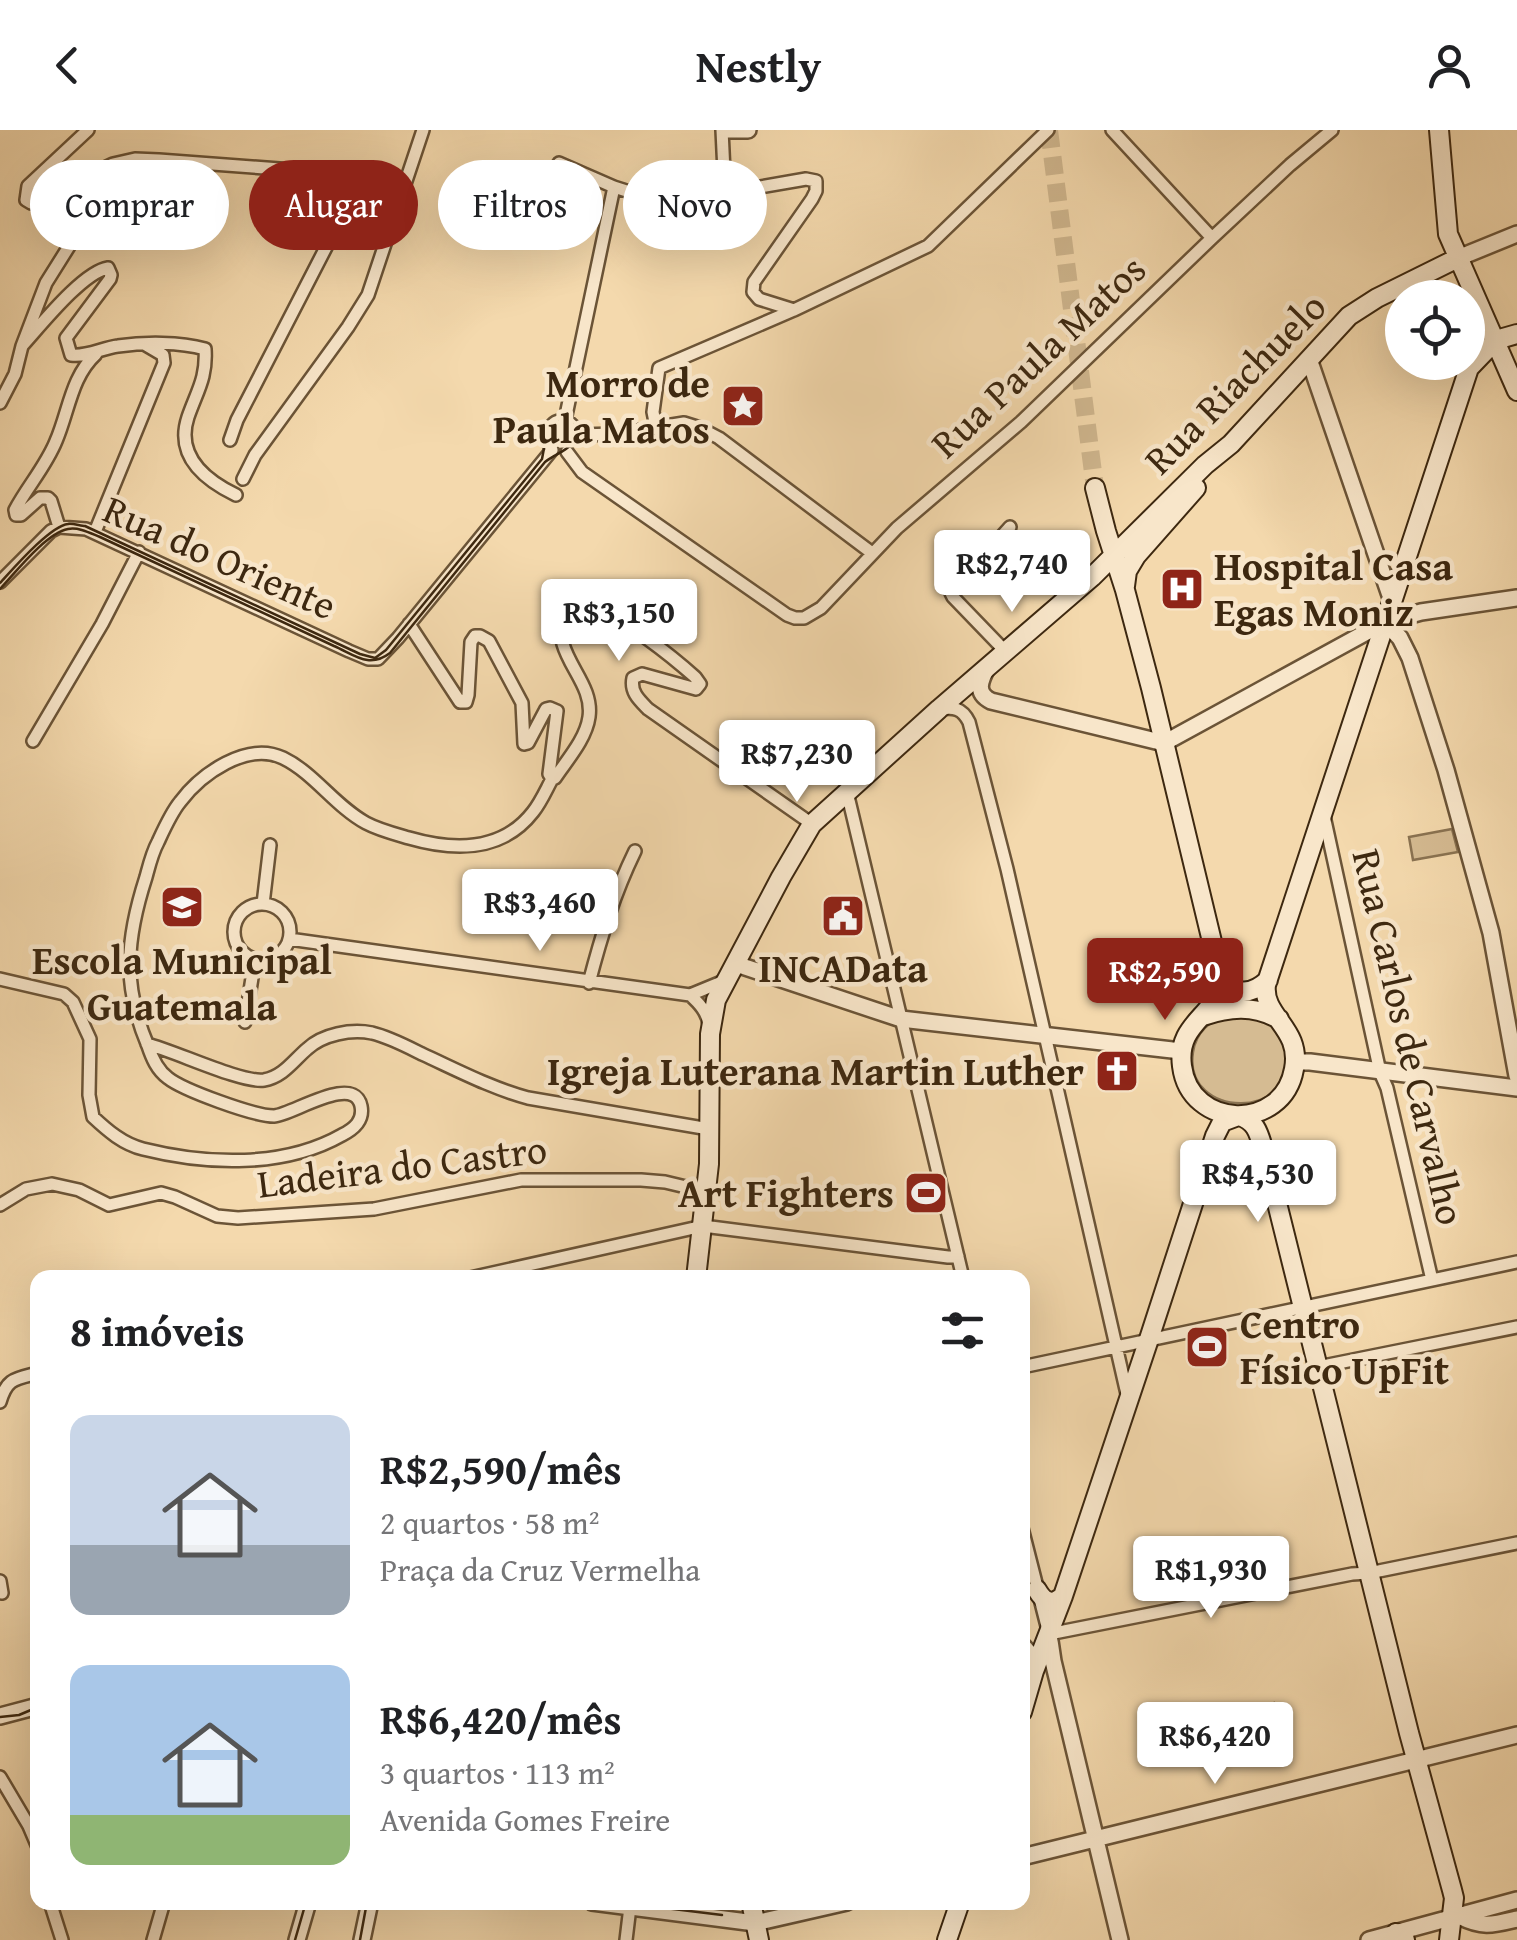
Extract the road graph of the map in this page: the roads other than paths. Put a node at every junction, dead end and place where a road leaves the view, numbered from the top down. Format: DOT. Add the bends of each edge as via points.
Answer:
graph roads {
  1 [pos="88,130"];
  2 [pos="422,130"];
  3 [pos="724,130"];
  4 [pos="748,130"];
  5 [pos="1048,130"];
  6 [pos="1112,130"];
  7 [pos="1332,130"];
  8 [pos="1439,130"];
  9 [pos="56,160"];
  10 [pos="131,160"];
  11 [pos="159,160"];
  12 [pos="412,160"];
  13 [pos="724,160"];
  14 [pos="603,182"];
  15 [pos="767,185"];
  16 [pos="614,187"];
  17 [pos="623,190"];
  18 [pos="1517,234"];
  19 [pos="1212,238"];
  20 [pos="67,250"];
  21 [pos="325,250"];
  22 [pos="383,250"];
  23 [pos="1458,258"];
  24 [pos="794,310"];
  25 [pos="1517,334"];
  26 [pos="1496,340"];
  27 [pos="144,344"];
  28 [pos="22,346"];
  29 [pos="104,348"];
  30 [pos="1308,360"];
  31 [pos="1517,391"];
  32 [pos="0,403"];
  33 [pos="565,420"];
  34 [pos="656,427"];
  35 [pos="578,434"];
  36 [pos="230,440"];
  37 [pos="1230,444"];
  38 [pos="552,450"];
  39 [pos="567,452"];
  40 [pos="243,479"];
  41 [pos="1095,488"];
  42 [pos="236,495"];
  43 [pos="60,527"];
  44 [pos="1010,528"];
  45 [pos="96,532"];
  46 [pos="138,552"];
  47 [pos="872,553"];
  48 [pos="1114,554"];
  49 [pos="0,582"];
  50 [pos="1126,590"];
  51 [pos="1517,598"];
  52 [pos="1392,601"];
  53 [pos="1385,622"];
  54 [pos="409,624"];
  55 [pos="1006,652"];
  56 [pos="988,668"];
  57 [pos="991,701"];
  58 [pos="939,710"];
  59 [pos="969,722"];
  60 [pos="33,741"];
  61 [pos="1164,743"];
  62 [pos="552,779"];
  63 [pos="846,792"];
  64 [pos="1323,810"];
  65 [pos="812,824"];
  66 [pos="270,846"];
  67 [pos="635,851"];
  68 [pos="263,904"];
  69 [pos="289,939"];
  70 [pos="255,959"];
  71 [pos="731,972"];
  72 [pos="0,979"];
  73 [pos="1221,979"];
  74 [pos="1268,980"];
  75 [pos="589,982"];
  76 [pos="690,996"];
  77 [pos="1198,1018"];
  78 [pos="901,1019"];
  79 [pos="1281,1020"];
  80 [pos="246,1022"];
  81 [pos="710,1034"];
  82 [pos="1045,1036"];
  83 [pos="147,1044"];
  84 [pos="1182,1052"];
  85 [pos="1295,1062"];
  86 [pos="1380,1072"];
  87 [pos="1517,1076"];
  88 [pos="1517,1088"];
  89 [pos="1238,1116"];
  90 [pos="709,1129"];
  91 [pos="707,1192"];
  92 [pos="0,1205"];
  93 [pos="703,1226"];
  94 [pos="958,1256"];
  95 [pos="1517,1262"];
  96 [pos="506,1270"];
  97 [pos="697,1270"];
  98 [pos="961,1270"];
  99 [pos="1432,1280"];
  100 [pos="1303,1307"];
  101 [pos="1517,1327"];
  102 [pos="1149,1339"];
  103 [pos="1117,1346"];
  104 [pos="1030,1365"];
  105 [pos="1318,1367"];
  106 [pos="30,1375"];
  107 [pos="1128,1398"];
  108 [pos="0,1402"];
  109 [pos="1517,1543"];
  110 [pos="1030,1561"];
  111 [pos="1370,1573"];
  112 [pos="1037,1590"];
  113 [pos="1063,1596"];
  114 [pos="1049,1634"];
  115 [pos="1030,1651"];
  116 [pos="1034,1671"];
  117 [pos="1030,1685"];
  118 [pos="30,1707"];
  119 [pos="5,1712"];
  120 [pos="1517,1735"];
  121 [pos="1417,1760"];
  122 [pos="0,1777"];
  123 [pos="30,1826"];
  124 [pos="1094,1840"];
  125 [pos="1030,1855"];
  126 [pos="1517,1900"];
  127 [pos="53,1910"];
  128 [pos="162,1910"];
  129 [pos="306,1910"];
  130 [pos="368,1910"];
  131 [pos="630,1910"];
  132 [pos="646,1910"];
  133 [pos="822,1910"];
  134 [pos="957,1910"];
  135 [pos="1456,1917"];
  136 [pos="1517,1920"];
  137 [pos="757,1931"];
  138 [pos="1400,1936"];
  139 [pos="62,1940"];
  140 [pos="153,1940"];
  141 [pos="298,1940"];
  142 [pos="362,1940"];
  143 [pos="626,1940"];
  144 [pos="948,1940"];
  145 [pos="1120,1940"];
  146 [pos="1369,1940"];
  147 [pos="1449,1940"];
  148 [pos="1462,1940"];
  1 -- 9 [label="street"];
  2 -- 12 [label="street"];
  3 -- 4 [label="street"];
  3 -- 13 [label="street"];
  5 -- 24 [label="street" via="928,246"];
  6 -- 19 [label="street"];
  7 -- 19 [label="street, Rua Paula Matos"];
  8 -- 23 [label="main road" via="1448,234"];
  10 -- 11 [label="street"];
  14 -- 16 [label="street"];
  15 -- 24 [label="street" via="816,182 812,199 753,286 759,299"];
  16 -- 17 [label="street"];
  16 -- 33 [label="street"];
  18 -- 23 [label="street"];
  19 -- 47 [label="street, Rua Paula Matos" via="1021,422"];
  20 -- 28 [label="street"];
  21 -- 36 [label="street"];
  22 -- 40 [label="street" via="348,328"];
  23 -- 26 [label="main road"];
  23 -- 30 [label="main road, Rua Riachuelo" via="1363,306"];
  24 -- 34 [label="street" via="660,368"];
  25 -- 26 [label="main road"];
  26 -- 31 [label="main road"];
  26 -- 52 [label="main road" via="1468,368"];
  27 -- 29 [label="street"];
  27 -- 42 [label="street" via="204,348 203,383 186,426 188,450 204,478"];
  27 -- 45 [label="street" via="164,363"];
  28 -- 29 [label="street" via="104,267 110,280 66,338 74,356"];
  28 -- 32 [label="street"];
  29 -- 43 [label="street" via="83,368 56,440 15,510 21,515 48,498"];
  30 -- 37 [label="main road, Rua Riachuelo"];
  30 -- 52 [label="street"];
  33 -- 35 [label="street"];
  33 -- 38 [label="street" via="546,432"];
  34 -- 35 [label="street"];
  34 -- 47 [label="street" via="684,424 719,438"];
  35 -- 39 [label="street"];
  37 -- 48 [label="main road, Rua Riachuelo"];
  37 -- 50 [label="main road" via="1136,556"];
  38 -- 39 [label="street"];
  38 -- 54 [label="street"];
  39 -- 47 [label="street, Rua Paula Matos" via="582,472 795,618 811,615"];
  41 -- 48 [label="main road"];
  43 -- 45 [label="street, Rua do Oriente"];
  43 -- 49 [label="street, Rua do Oriente"];
  44 -- 55 [label="street" via="952,593"];
  45 -- 46 [label="street, Rua do Oriente"];
  46 -- 54 [label="street, Rua do Oriente" via="374,660"];
  46 -- 60 [label="street"];
  48 -- 50 [label="main road"];
  48 -- 55 [label="main road, Rua Riachuelo"];
  50 -- 61 [label="main road"];
  51 -- 53 [label="street"];
  52 -- 53 [label="main road"];
  53 -- 61 [label="street"];
  53 -- 64 [label="main road"];
  53 -- 87 [label="street" via="1410,658 1446,770 1491,933"];
  54 -- 62 [label="street" via="460,702 468,695 471,642 476,636 488,641 522,703 524,744 546,709 557,711"];
  55 -- 56 [label="main road, Rua Riachuelo"];
  56 -- 57 [label="street" via="979,682"];
  56 -- 58 [label="main road, Rua Riachuelo"];
  57 -- 59 [label="street"];
  57 -- 61 [label="street"];
  58 -- 59 [label="street" via="960,710"];
  58 -- 63 [label="main road, Rua Riachuelo"];
  59 -- 82 [label="street"];
  61 -- 73 [label="main road"];
  62 -- 65 [label="street" via="584,734 589,714 564,646 564,626 578,609 592,608 699,681 691,688 636,676 632,688 648,709"];
  62 -- 83 [label="street" via="525,822 472,847 422,842 368,824 281,756 257,752 230,760 180,802 156,844 134,914 130,980"];
  63 -- 65 [label="main road, Rua Riachuelo"];
  63 -- 78 [label="street"];
  64 -- 74 [label="main road"];
  64 -- 86 [label="street, Rua Carlos de Carvalho"];
  65 -- 71 [label="main road, Rua Riachuelo"];
  66 -- 68 [label="street"];
  67 -- 75 [label="street" via="605,920"];
  68 -- 69 [label="street" via="282,912"];
  68 -- 70 [label="street" via="242,912 234,928 238,945"];
  69 -- 70 [label="street" via="274,957"];
  69 -- 75 [label="street"];
  70 -- 80 [label="street"];
  71 -- 76 [label="street"];
  71 -- 78 [label="street"];
  71 -- 81 [label="main road, Rua Riachuelo" via="716,1000"];
  72 -- 83 [label="street" via="64,994 72,1002 90,1039 93,1117 126,1143 203,1160 248,1160 302,1153 360,1122 361,1104 351,1094 276,1116 226,1104 168,1078"];
  73 -- 74 [label="main road" via="1244,992"];
  73 -- 77 [label="main road" via="1215,1001"];
  74 -- 79 [label="main road" via="1266,1000"];
  75 -- 76 [label="street"];
  76 -- 81 [label="street" via="707,1016"];
  77 -- 79 [label="main road" via="1242,1008"];
  77 -- 84 [label="main road"];
  78 -- 82 [label="street"];
  78 -- 94 [label="street"];
  79 -- 85 [label="main road"];
  81 -- 90 [label="main road, Rua Riachuelo"];
  82 -- 84 [label="street"];
  82 -- 103 [label="street"];
  83 -- 90 [label="street" via="262,1080 286,1070 325,1037 372,1033 500,1090"];
  84 -- 89 [label="main road" via="1183,1075 1194,1096 1217,1112"];
  85 -- 86 [label="street"];
  85 -- 89 [label="main road" via="1278,1100"];
  86 -- 88 [label="street"];
  86 -- 99 [label="street, Rua Carlos de Carvalho"];
  89 -- 100 [label="main road" via="1252,1122 1260,1140"];
  89 -- 102 [label="main road" via="1222,1122 1215,1136"];
  90 -- 91 [label="main road, Rua Riachuelo"];
  91 -- 92 [label="street, Ladeira do Castro" via="641,1180 520,1180 374,1208 238,1218 161,1193 109,1205 52,1184"];
  91 -- 93 [label="main road, Rua Riachuelo"];
  93 -- 94 [label="street"];
  93 -- 96 [label="street"];
  93 -- 97 [label="main road, Rua Riachuelo"];
  94 -- 98 [label="street"];
  95 -- 99 [label="street"];
  99 -- 100 [label="street"];
  100 -- 102 [label="street"];
  100 -- 105 [label="main road"];
  101 -- 105 [label="street"];
  102 -- 103 [label="street"];
  102 -- 107 [label="main road"];
  103 -- 104 [label="street"];
  103 -- 107 [label="street"];
  105 -- 111 [label="main road"];
  106 -- 108 [label="street" via="8,1384"];
  107 -- 113 [label="main road"];
  109 -- 111 [label="street"];
  110 -- 112 [label="street"];
  111 -- 114 [label="street"];
  111 -- 121 [label="main road"];
  112 -- 113 [label="main road" via="1047,1601"];
  112 -- 114 [label="street"];
  113 -- 114 [label="main road"];
  114 -- 116 [label="main road"];
  114 -- 124 [label="street"];
  115 -- 116 [label="street"];
  116 -- 117 [label="main road"];
  118 -- 119 [label="street"];
  120 -- 121 [label="street"];
  121 -- 124 [label="street"];
  121 -- 135 [label="main road"];
  122 -- 123 [label="street"];
  124 -- 125 [label="street"];
  124 -- 145 [label="street"];
  126 -- 135 [label="street"];
  127 -- 139 [label="street"];
  128 -- 140 [label="street"];
  129 -- 141 [label="street"];
  130 -- 142 [label="street"];
  131 -- 143 [label="street"];
  132 -- 137 [label="street"];
  133 -- 137 [label="street"];
  134 -- 144 [label="main road"];
  135 -- 136 [label="street" via="1488,1926"];
  135 -- 138 [label="street"];
  135 -- 147 [label="main road"];
  135 -- 148 [label="main road"];
  138 -- 146 [label="street"];
}
